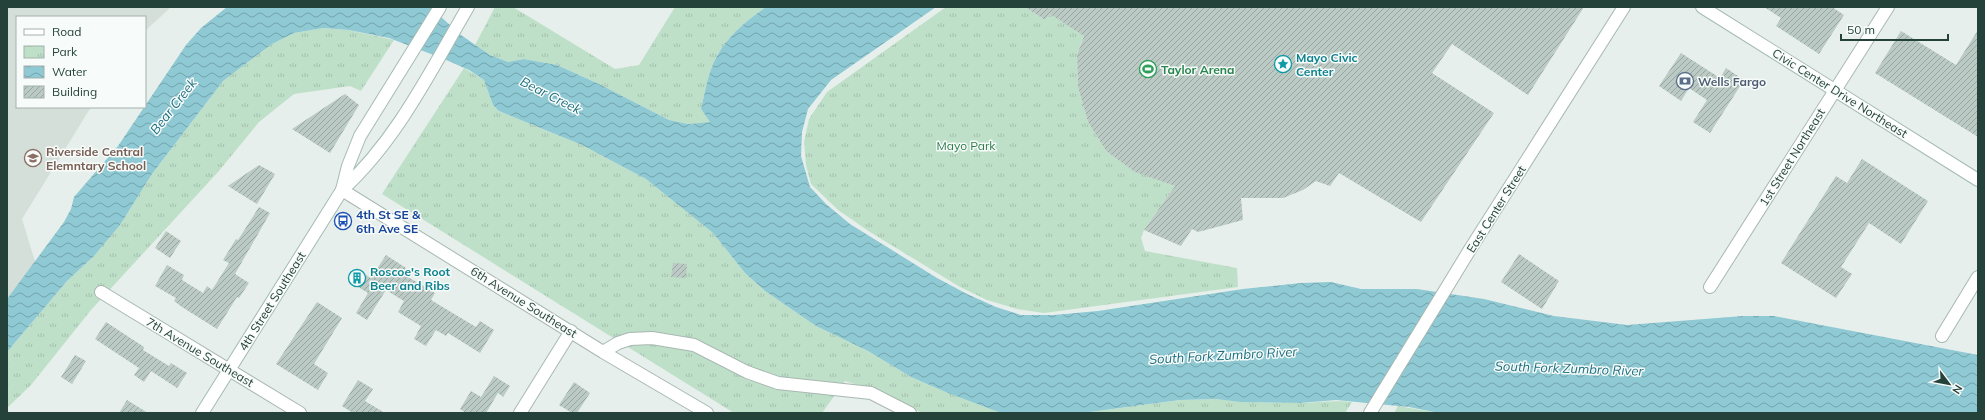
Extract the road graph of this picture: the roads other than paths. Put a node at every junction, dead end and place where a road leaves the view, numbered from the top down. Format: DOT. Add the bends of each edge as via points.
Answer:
graph roads {
  1 [pos="440,7"];
  2 [pos="468,7"];
  3 [pos="1624,7"];
  4 [pos="1702,7"];
  5 [pos="1888,7"];
  6 [pos="1835,90"];
  7 [pos="1978,180"];
  8 [pos="342,190"];
  9 [pos="1978,277"];
  10 [pos="1710,287"];
  11 [pos="100,292"];
  12 [pos="571,331"];
  13 [pos="1942,336"];
  14 [pos="604,352"];
  15 [pos="229,370"];
  16 [pos="202,413"];
  17 [pos="300,413"];
  18 [pos="520,413"];
  19 [pos="707,413"];
  20 [pos="910,413"];
  21 [pos="1370,413"];
  1 -- 8 [label="street, 4th Street Southeast" via="352,152"];
  2 -- 8 [label="street, 4th Street Southeast" via="387,140 361,172"];
  3 -- 21 [label="street, East Center Street"];
  4 -- 6 [label="street, Civic Center Drive Northeast"];
  5 -- 6 [label="street, 1st Street Northeast"];
  6 -- 7 [label="street, Civic Center Drive Northeast"];
  6 -- 10 [label="street, 1st Street Northeast"];
  8 -- 12 [label="street, 6th Avenue Southeast"];
  8 -- 15 [label="street, 4th Street Southeast"];
  9 -- 13 [label="street"];
  11 -- 15 [label="street, 7th Avenue Southeast"];
  12 -- 14 [label="street, 6th Avenue Southeast"];
  12 -- 18 [label="street"];
  14 -- 19 [label="street, 6th Avenue Southeast"];
  14 -- 20 [label="street" via="630,339 652,338 694,345 748,372 778,383 870,394"];
  15 -- 16 [label="street, 4th Street Southeast"];
  15 -- 17 [label="street, 7th Avenue Southeast"];
}
